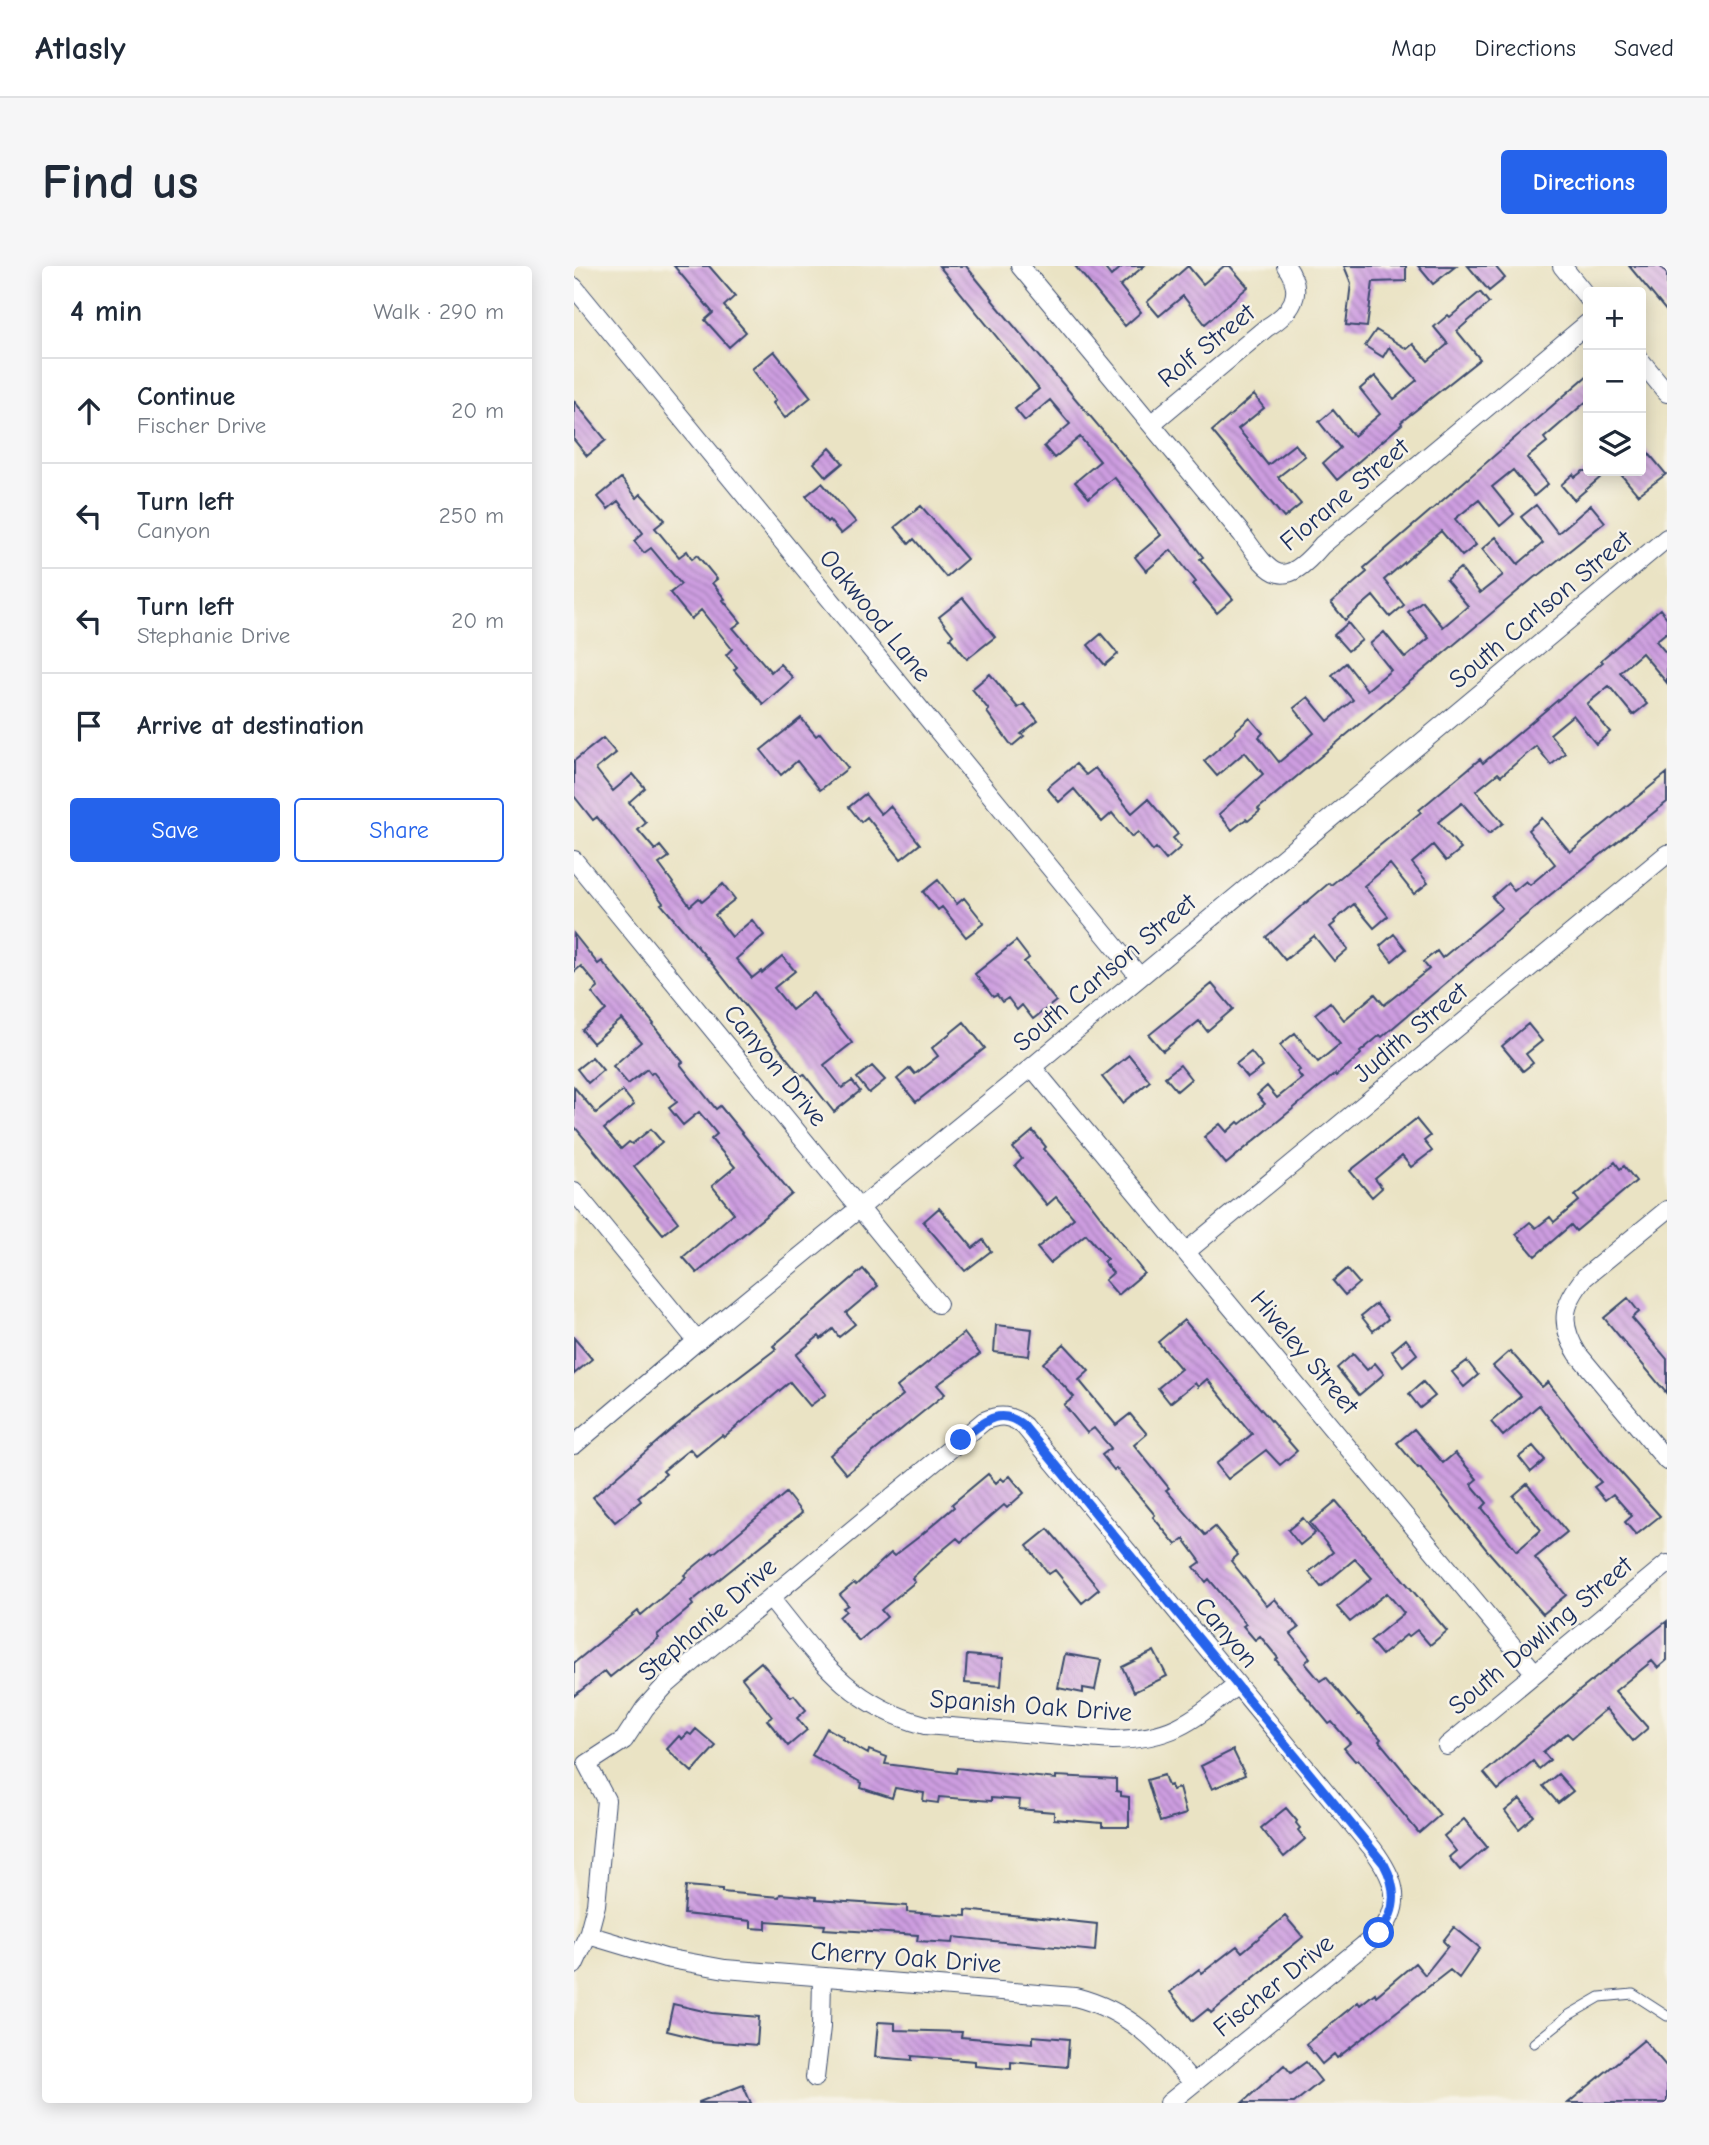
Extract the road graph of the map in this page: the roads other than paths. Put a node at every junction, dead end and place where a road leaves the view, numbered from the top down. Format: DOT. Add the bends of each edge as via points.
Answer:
graph roads {
  1 [pos="1020,266"];
  2 [pos="1286,266"];
  3 [pos="1562,266"];
  4 [pos="574,287"];
  5 [pos="1583,292"];
  6 [pos="1583,327"];
  7 [pos="1646,367"];
  8 [pos="1667,393"];
  9 [pos="1151,424"];
  10 [pos="1667,538"];
  11 [pos="1667,854"];
  12 [pos="574,860"];
  13 [pos="1139,976"];
  14 [pos="1032,1067"];
  15 [pos="574,1191"];
  16 [pos="859,1207"];
  17 [pos="1667,1210"];
  18 [pos="1187,1251"];
  19 [pos="939,1304"];
  20 [pos="696,1341"];
  21 [pos="1001,1416"];
  22 [pos="574,1445"];
  23 [pos="1667,1461"];
  24 [pos="1667,1564"];
  25 [pos="770,1598"];
  26 [pos="1535,1673"];
  27 [pos="1237,1685"];
  28 [pos="1447,1746"];
  29 [pos="1395,1897"];
  30 [pos="588,1935"];
  31 [pos="574,1965"];
  32 [pos="822,1977"];
  33 [pos="1667,2016"];
  34 [pos="1534,2043"];
  35 [pos="815,2078"];
  36 [pos="1193,2083"];
  37 [pos="1169,2103"];
  1 -- 9 [label="street, Florane Street"];
  2 -- 9 [label="street, Rolf Street" via="1294,297 1285,315"];
  3 -- 5 [label="street"];
  4 -- 13 [label="street, Oakwood Lane"];
  6 -- 9 [label="street, Florane Street" via="1307,562 1286,574 1271,571 1262,562"];
  7 -- 8 [label="street"];
  10 -- 13 [label="street, South Carlson Street"];
  11 -- 18 [label="street, Judith Street"];
  12 -- 16 [label="street, Canyon Drive"];
  13 -- 14 [label="street, South Carlson Street"];
  14 -- 16 [label="street, South Carlson Street"];
  14 -- 18 [label="street, Hiveley Street"];
  15 -- 20 [label="street"];
  16 -- 19 [label="street, Canyon Drive"];
  16 -- 20 [label="street, South Carlson Street"];
  17 -- 23 [label="street" via="1585,1277 1564,1319 1567,1337 1578,1354"];
  18 -- 26 [label="street, Hiveley Street"];
  20 -- 22 [label="street, South Carlson Street"];
  21 -- 25 [label="street, Stephanie Drive" via="984,1421"];
  21 -- 27 [label="street, Canyon" via="1024,1426"];
  24 -- 26 [label="street, South Dowling Street"];
  25 -- 27 [label="street, Spanish Oak Drive" via="841,1682 879,1709 925,1725 1140,1740 1181,1727"];
  25 -- 30 [label="street, Stephanie Drive" via="664,1687 624,1740 587,1764 606,1800 596,1905"];
  26 -- 28 [label="street, South Dowling Street"];
  27 -- 29 [label="street, Canyon" via="1384,1864"];
  29 -- 36 [label="street, Fischer Drive" via="1379,1933"];
  30 -- 31 [label="street, Stephanie Drive"];
  30 -- 32 [label="street, Cherry Oak Drive" via="705,1966"];
  32 -- 35 [label="street"];
  32 -- 36 [label="street, Cherry Oak Drive" via="1090,2001 1142,2028"];
  33 -- 34 [label="lane" via="1633,1994 1600,1997"];
  36 -- 37 [label="street, Fischer Drive"];
}
